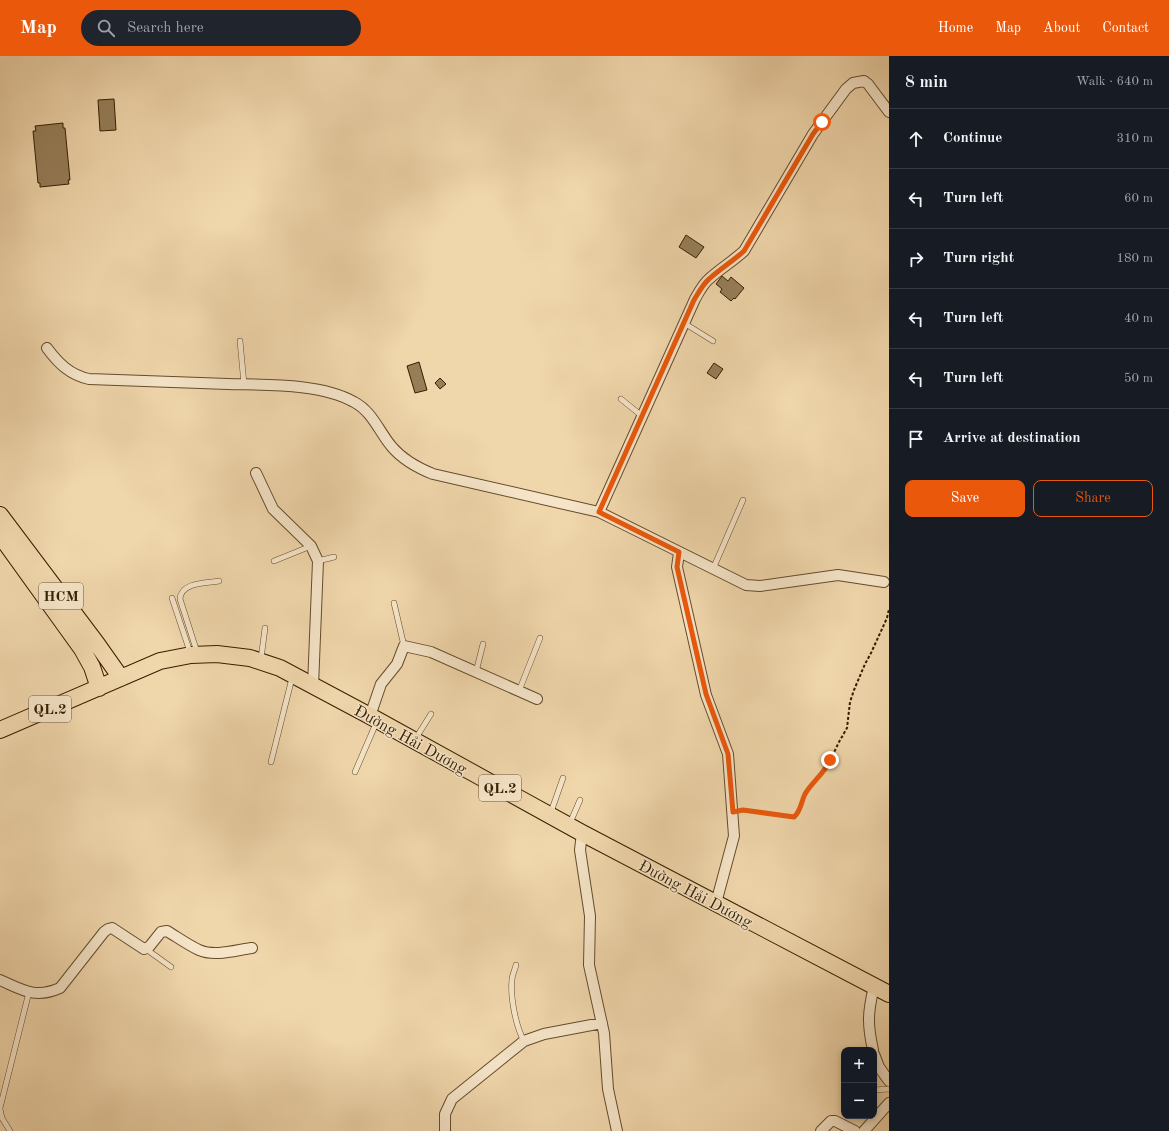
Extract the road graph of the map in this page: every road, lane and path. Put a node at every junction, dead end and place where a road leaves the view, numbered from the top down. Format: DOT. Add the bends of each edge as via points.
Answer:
graph roads {
  1 [pos="889,112"];
  2 [pos="684,323"];
  3 [pos="240,341"];
  4 [pos="713,341"];
  5 [pos="47,348"];
  6 [pos="244,384"];
  7 [pos="621,398"];
  8 [pos="642,416"];
  9 [pos="256,474"];
  10 [pos="743,500"];
  11 [pos="599,512"];
  12 [pos="0,515"];
  13 [pos="0,535"];
  14 [pos="311,546"];
  15 [pos="679,552"];
  16 [pos="334,557"];
  17 [pos="274,561"];
  18 [pos="318,561"];
  19 [pos="713,569"];
  20 [pos="219,581"];
  21 [pos="884,582"];
  22 [pos="172,598"];
  23 [pos="394,603"];
  24 [pos="889,609"];
  25 [pos="265,628"];
  26 [pos="540,638"];
  27 [pos="483,644"];
  28 [pos="404,646"];
  29 [pos="194,655"];
  30 [pos="260,662"];
  31 [pos="476,672"];
  32 [pos="293,675"];
  33 [pos="121,678"];
  34 [pos="313,686"];
  35 [pos="99,688"];
  36 [pos="519,691"];
  37 [pos="537,699"];
  38 [pos="431,714"];
  39 [pos="374,718"];
  40 [pos="0,730"];
  41 [pos="415,741"];
  42 [pos="271,762"];
  43 [pos="355,772"];
  44 [pos="563,778"];
  45 [pos="580,800"];
  46 [pos="733,812"];
  47 [pos="550,815"];
  48 [pos="575,829"];
  49 [pos="716,903"];
  50 [pos="252,948"];
  51 [pos="146,949"];
  52 [pos="516,965"];
  53 [pos="171,967"];
  54 [pos="0,980"];
  55 [pos="874,986"];
  56 [pos="29,992"];
  57 [pos="889,994"];
  58 [pos="602,1023"];
  59 [pos="524,1041"];
  60 [pos="872,1047"];
  61 [pos="877,1062"];
  62 [pos="889,1081"];
  63 [pos="889,1089"];
  64 [pos="877,1090"];
  65 [pos="889,1102"];
  66 [pos="0,1108"];
  67 [pos="10,1131"];
  68 [pos="445,1131"];
  69 [pos="617,1131"];
  70 [pos="821,1131"];
  71 [pos="854,1131"];
  72 [pos="864,1131"];
  1 -- 2 [label="street" via="864,81 853,83 846,89 813,134 744,251 702,287"];
  2 -- 4 [label="lane"];
  2 -- 8 [label="street"];
  3 -- 6 [label="lane"];
  5 -- 6 [label="street" via="57,362 80,378 89,380"];
  6 -- 11 [label="street" via="336,393 365,410 392,447 420,469"];
  7 -- 8 [label="lane"];
  8 -- 11 [label="street"];
  9 -- 14 [label="street" via="273,509"];
  10 -- 19 [label="lane"];
  11 -- 15 [label="street"];
  12 -- 33 [label="highway, HCM"];
  13 -- 35 [label="highway, HCM" via="82,649"];
  14 -- 17 [label="lane"];
  14 -- 18 [label="street"];
  15 -- 19 [label="street"];
  15 -- 46 [label="street" via="677,567 706,694 728,754"];
  16 -- 18 [label="lane"];
  18 -- 34 [label="street"];
  19 -- 21 [label="street" via="752,586 838,575"];
  20 -- 29 [label="lane" via="191,586 180,594"];
  22 -- 29 [label="lane"];
  23 -- 28 [label="lane"];
  24 -- 46 [label="path" via="854,690 847,728 828,765 804,796 797,815 790,817 743,810"];
  25 -- 30 [label="lane"];
  26 -- 36 [label="lane"];
  27 -- 31 [label="lane"];
  28 -- 31 [label="street" via="430,652"];
  28 -- 39 [label="street" via="397,664 381,684"];
  29 -- 30 [label="highway, Đường Hải Dương / QL.2" via="224,655 250,658"];
  29 -- 33 [label="highway, Đường Hải Dương / QL.2" via="160,661"];
  30 -- 32 [label="highway, Đường Hải Dương / QL.2"];
  31 -- 36 [label="street"];
  32 -- 34 [label="highway, Đường Hải Dương / QL.2"];
  32 -- 42 [label="lane"];
  33 -- 35 [label="highway, Đường Hải Dương / QL.2"];
  34 -- 39 [label="highway, Đường Hải Dương / QL.2"];
  35 -- 40 [label="highway, Đường Hải Dương / QL.2"];
  36 -- 37 [label="street"];
  38 -- 41 [label="lane"];
  39 -- 41 [label="highway, Đường Hải Dương / QL.2"];
  39 -- 43 [label="lane"];
  41 -- 47 [label="highway, Đường Hải Dương / QL.2"];
  44 -- 47 [label="lane"];
  45 -- 48 [label="lane"];
  46 -- 49 [label="street" via="734,836"];
  47 -- 48 [label="highway, Đường Hải Dương / QL.2"];
  48 -- 49 [label="highway, Đường Hải Dương / QL.2"];
  48 -- 58 [label="street" via="590,916 589,965"];
  49 -- 55 [label="highway, Đường Hải Dương / QL.2"];
  50 -- 51 [label="street" via="207,952 164,930"];
  51 -- 53 [label="lane"];
  51 -- 56 [label="street" via="117,930 108,929 60,988 49,993"];
  52 -- 59 [label="lane" via="512,976 512,995 519,1032"];
  54 -- 56 [label="street"];
  55 -- 57 [label="highway, Đường Hải Dương / QL.2"];
  55 -- 60 [label="street" via="868,1018"];
  56 -- 66 [label="lane"];
  58 -- 59 [label="street" via="544,1034"];
  58 -- 69 [label="street" via="608,1089"];
  59 -- 68 [label="street" via="452,1099 446,1114"];
  61 -- 62 [label="street"];
  63 -- 64 [label="lane"];
  65 -- 72 [label="street"];
  66 -- 67 [label="lane" via="2,1118"];
  70 -- 71 [label="street" via="831,1121 835,1121"];
}
